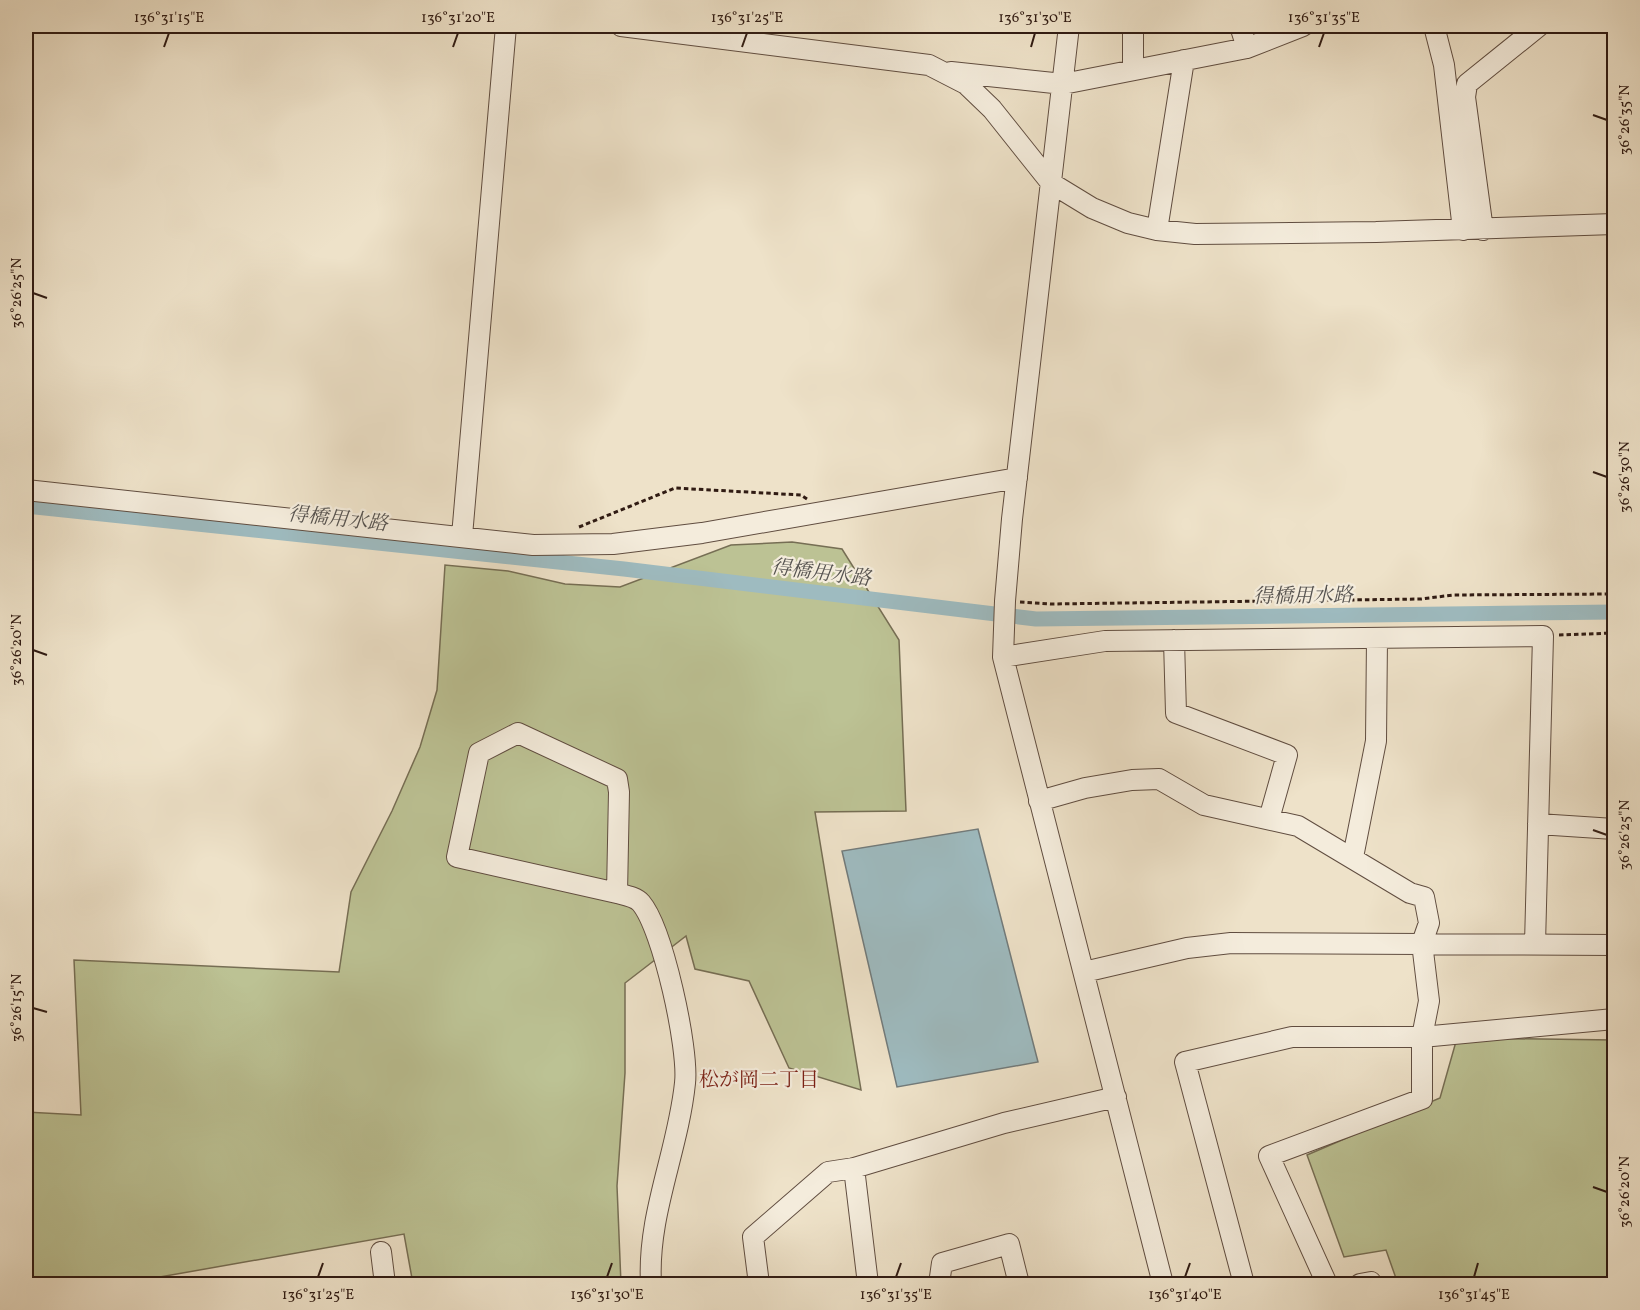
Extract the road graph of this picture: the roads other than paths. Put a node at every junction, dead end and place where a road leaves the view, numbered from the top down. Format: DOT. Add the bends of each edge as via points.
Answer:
graph roads {
  1 [pos="506,26"];
  2 [pos="621,26"];
  3 [pos="1069,26"];
  4 [pos="1133,26"];
  5 [pos="1240,26"];
  6 [pos="1303,26"];
  7 [pos="1434,26"];
  8 [pos="1539,26"];
  9 [pos="1246,48"];
  10 [pos="1184,60"];
  11 [pos="1133,70"];
  12 [pos="942,72"];
  13 [pos="1063,84"];
  14 [pos="1051,183"];
  15 [pos="1614,224"];
  16 [pos="1157,230"];
  17 [pos="1463,230"];
  18 [pos="1483,230"];
  19 [pos="1017,478"];
  20 [pos="26,490"];
  21 [pos="462,536"];
  22 [pos="1377,638"];
  23 [pos="1174,640"];
  24 [pos="1003,657"];
  25 [pos="1039,801"];
  26 [pos="1269,819"];
  27 [pos="1538,824"];
  28 [pos="1614,829"];
  29 [pos="1353,857"];
  30 [pos="616,893"];
  31 [pos="1422,943"];
  32 [pos="1535,944"];
  33 [pos="1614,945"];
  34 [pos="1084,972"];
  35 [pos="1614,1019"];
  36 [pos="1422,1036"];
  37 [pos="1116,1097"];
  38 [pos="854,1168"];
  39 [pos="381,1252"];
  40 [pos="385,1284"];
  41 [pos="651,1284"];
  42 [pos="759,1284"];
  43 [pos="868,1284"];
  44 [pos="939,1284"];
  45 [pos="1019,1284"];
  46 [pos="1162,1284"];
  47 [pos="1244,1284"];
  48 [pos="1327,1284"];
  49 [pos="1360,1284"];
  50 [pos="1372,1284"];
  1 -- 21 [label="street"];
  2 -- 12 [label="street" via="905,60"];
  3 -- 13 [label="street"];
  4 -- 11 [label="street"];
  5 -- 9 [label="street"];
  6 -- 9 [label="street"];
  7 -- 17 [label="street" via="1444,65"];
  8 -- 18 [label="street" via="1467,84 1465,97"];
  9 -- 10 [label="street"];
  10 -- 11 [label="street"];
  10 -- 16 [label="street"];
  11 -- 13 [label="street"];
  12 -- 13 [label="street"];
  12 -- 14 [label="street" via="966,84 992,109"];
  13 -- 14 [label="street"];
  14 -- 16 [label="street" via="1092,208"];
  14 -- 19 [label="street"];
  15 -- 18 [label="street"];
  16 -- 17 [label="street" via="1194,234"];
  17 -- 18 [label="street"];
  19 -- 21 [label="street" via="613,544 533,545"];
  19 -- 24 [label="street"];
  20 -- 21 [label="street"];
  22 -- 23 [label="street"];
  22 -- 27 [label="street" via="1543,636"];
  22 -- 29 [label="street" via="1376,741"];
  23 -- 24 [label="street" via="1105,641"];
  23 -- 26 [label="street" via="1176,713 1287,755"];
  24 -- 25 [label="street"];
  25 -- 26 [label="street" via="1132,780 1159,779 1204,805"];
  25 -- 34 [label="street"];
  26 -- 29 [label="street" via="1298,826"];
  27 -- 28 [label="street"];
  27 -- 32 [label="street"];
  29 -- 31 [label="street" via="1410,893 1424,897 1429,923"];
  30 -- 30 [label="street" via="457,857 479,753 518,733 617,778"];
  30 -- 41 [label="street" via="640,901 653,921 684,1054 686,1080 681,1109 651,1238"];
  31 -- 32 [label="street"];
  31 -- 34 [label="street" via="1212,945"];
  31 -- 36 [label="street" via="1429,1001"];
  32 -- 33 [label="street"];
  34 -- 37 [label="street"];
  35 -- 36 [label="street"];
  36 -- 47 [label="street" via="1292,1037 1185,1062"];
  36 -- 48 [label="street" via="1422,1100 1269,1156"];
  37 -- 38 [label="street" via="1004,1124"];
  37 -- 46 [label="street"];
  38 -- 42 [label="street" via="828,1172 753,1238"];
  38 -- 43 [label="street"];
  39 -- 40 [label="street"];
  44 -- 45 [label="street" via="942,1263 1009,1244"];
  49 -- 50 [label="street"];
}
